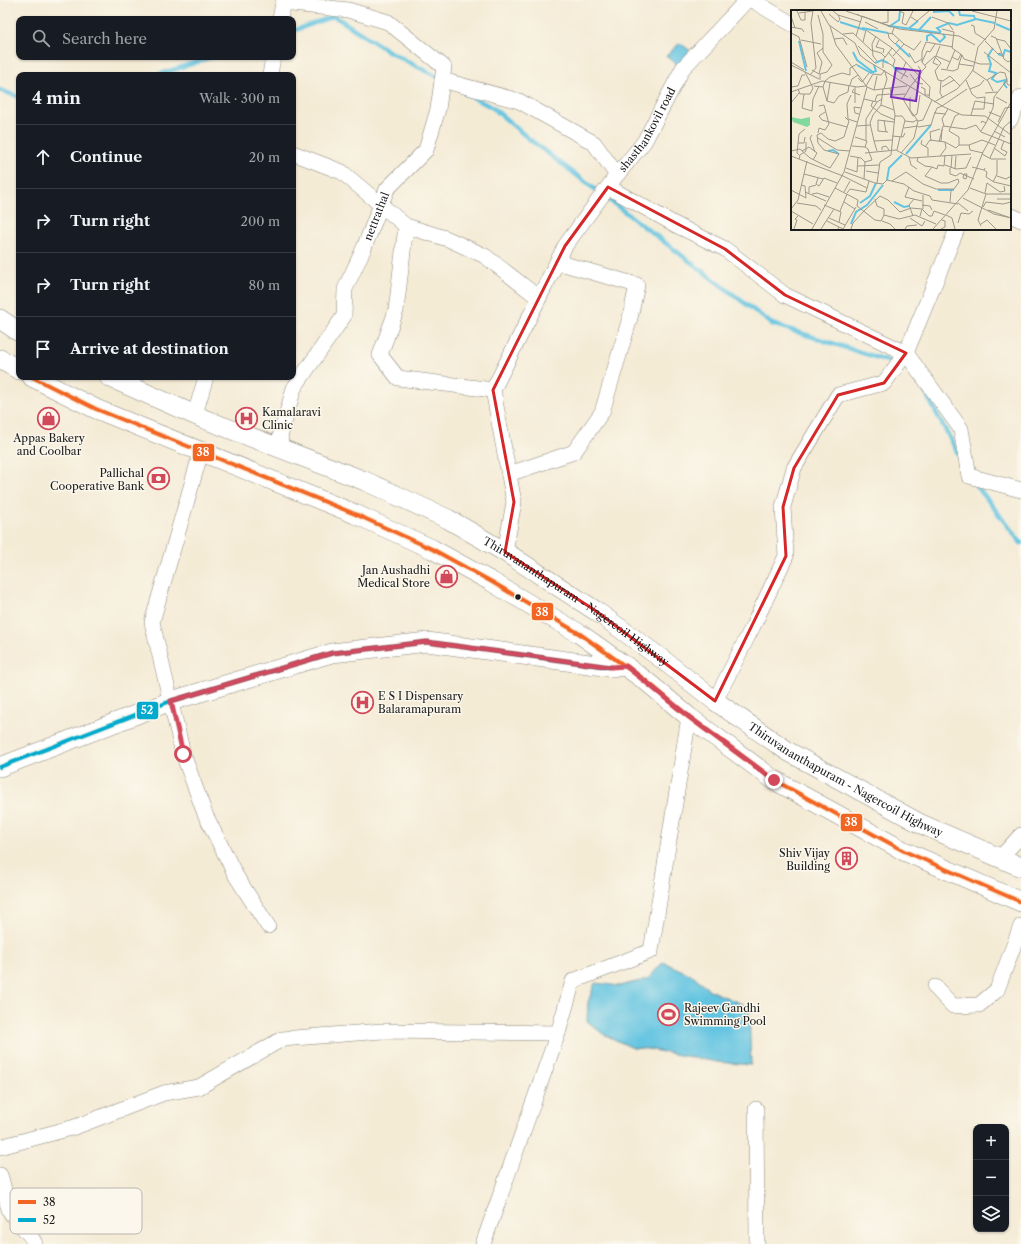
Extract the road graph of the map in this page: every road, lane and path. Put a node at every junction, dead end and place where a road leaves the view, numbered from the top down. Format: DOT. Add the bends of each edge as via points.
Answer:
graph roads {
  1 [pos="747,0"];
  2 [pos="752,0"];
  3 [pos="283,1"];
  4 [pos="280,16"];
  5 [pos="791,23"];
  6 [pos="272,60"];
  7 [pos="270,72"];
  8 [pos="442,80"];
  9 [pos="1021,97"];
  10 [pos="1011,118"];
  11 [pos="296,153"];
  12 [pos="613,181"];
  13 [pos="381,205"];
  14 [pos="1011,215"];
  15 [pos="1021,220"];
  16 [pos="406,226"];
  17 [pos="957,230"];
  18 [pos="557,262"];
  19 [pos="539,298"];
  20 [pos="0,319"];
  21 [pos="16,330"];
  22 [pos="905,354"];
  23 [pos="0,359"];
  24 [pos="16,368"];
  25 [pos="38,380"];
  26 [pos="116,380"];
  27 [pos="205,380"];
  28 [pos="493,390"];
  29 [pos="195,414"];
  30 [pos="282,448"];
  31 [pos="201,452"];
  32 [pos="509,474"];
  33 [pos="1021,490"];
  34 [pos="505,552"];
  35 [pos="641,645"];
  36 [pos="626,666"];
  37 [pos="171,701"];
  38 [pos="715,701"];
  39 [pos="689,717"];
  40 [pos="0,768"];
  41 [pos="1021,835"];
  42 [pos="1000,858"];
  43 [pos="1021,867"];
  44 [pos="1021,902"];
  45 [pos="268,926"];
  46 [pos="1021,926"];
  47 [pos="935,987"];
  48 [pos="558,1032"];
  49 [pos="756,1109"];
  50 [pos="0,1147"];
  51 [pos="0,1175"];
  52 [pos="10,1211"];
  53 [pos="28,1234"];
  54 [pos="35,1244"];
  55 [pos="483,1244"];
  56 [pos="758,1244"];
  1 -- 12 [label="street, shasthankovil road" via="683,68 644,142"];
  2 -- 5 [label="street"];
  3 -- 4 [label="street"];
  3 -- 8 [label="street, nettrathal" via="348,10 388,22 444,67"];
  6 -- 7 [label="street"];
  8 -- 12 [label="street, shasthankovil road" via="519,101 594,143"];
  8 -- 13 [label="street, nettrathal" via="438,109 426,150 387,189"];
  9 -- 10 [label="street"];
  11 -- 13 [label="street" via="342,172"];
  12 -- 18 [label="street" via="565,246"];
  12 -- 22 [label="street" via="676,225 725,249 785,295"];
  13 -- 16 [label="street"];
  13 -- 30 [label="street, nettrathal" via="345,288 344,316 294,388 280,437"];
  14 -- 15 [label="street"];
  16 -- 19 [label="street" via="448,239 485,256"];
  16 -- 28 [label="street" via="396,311 380,355 398,378"];
  17 -- 22 [label="street"];
  18 -- 19 [label="street"];
  18 -- 32 [label="street" via="637,285 630,318 602,412 574,452"];
  19 -- 28 [label="street"];
  20 -- 21 [label="main road"];
  22 -- 33 [label="street" via="961,429 969,476"];
  22 -- 38 [label="street" via="884,383 838,395 794,468 783,507 786,556 754,626"];
  23 -- 24 [label="main road"];
  25 -- 31 [label="main road" via="96,409"];
  26 -- 29 [label="main road, Thiruvananthapuram - Nagercoil Highway"];
  27 -- 29 [label="street"];
  28 -- 32 [label="street"];
  29 -- 30 [label="main road, Thiruvananthapuram - Nagercoil Highway"];
  30 -- 34 [label="main road, Thiruvananthapuram - Nagercoil Highway" via="448,519"];
  31 -- 36 [label="main road" via="355,514 432,549 573,630"];
  31 -- 37 [label="street" via="152,622"];
  32 -- 34 [label="street" via="514,502"];
  34 -- 35 [label="main road, Thiruvananthapuram - Nagercoil Highway" via="596,611"];
  35 -- 36 [label="main road"];
  35 -- 38 [label="main road, Thiruvananthapuram - Nagercoil Highway"];
  36 -- 37 [label="main road" via="611,667 427,642 332,653"];
  36 -- 39 [label="main road"];
  37 -- 40 [label="main road"];
  37 -- 45 [label="street" via="183,754 205,814 236,876"];
  38 -- 42 [label="main road, Thiruvananthapuram - Nagercoil Highway" via="788,752 921,824"];
  39 -- 44 [label="main road" via="774,780 904,851"];
  39 -- 48 [label="street" via="651,951 574,981"];
  41 -- 42 [label="street"];
  42 -- 43 [label="main road, Thiruvananthapuram - Nagercoil Highway"];
  46 -- 47 [label="street" via="997,990 979,1005 953,1006"];
  48 -- 50 [label="street" via="382,1031 282,1039 199,1087 164,1093 74,1127"];
  48 -- 55 [label="street"];
  49 -- 56 [label="street"];
  51 -- 52 [label="street"];
  53 -- 54 [label="street"];
}
